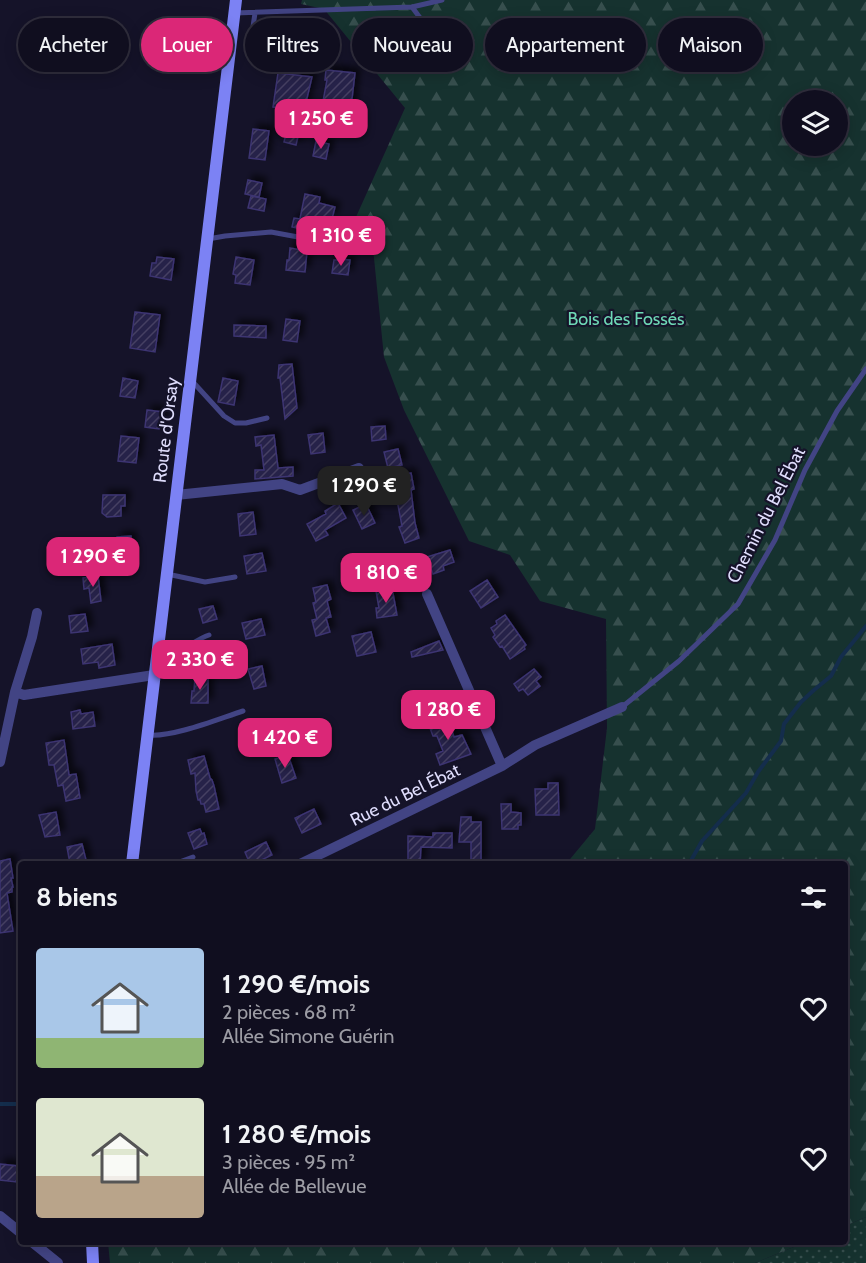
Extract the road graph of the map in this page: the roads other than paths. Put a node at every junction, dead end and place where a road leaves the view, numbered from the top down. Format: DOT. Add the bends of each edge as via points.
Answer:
graph roads {
  1 [pos="236,0"];
  2 [pos="442,0"];
  3 [pos="412,7"];
  4 [pos="234,13"];
  5 [pos="255,13"];
  6 [pos="254,18"];
  7 [pos="420,18"];
  8 [pos="207,239"];
  9 [pos="336,244"];
  10 [pos="866,369"];
  11 [pos="190,379"];
  12 [pos="267,418"];
  13 [pos="359,468"];
  14 [pos="176,495"];
  15 [pos="167,574"];
  16 [pos="235,577"];
  17 [pos="427,594"];
  18 [pos="37,613"];
  19 [pos="209,635"];
  20 [pos="157,652"];
  21 [pos="154,675"];
  22 [pos="15,692"];
  23 [pos="622,707"];
  24 [pos="243,711"];
  25 [pos="147,735"];
  26 [pos="0,762"];
  27 [pos="502,766"];
  28 [pos="193,857"];
  29 [pos="132,861"];
  30 [pos="182,861"];
  31 [pos="306,861"];
  32 [pos="0,1216"];
  33 [pos="18,1231"];
  34 [pos="36,1245"];
  35 [pos="92,1245"];
  36 [pos="58,1263"];
  37 [pos="93,1263"];
  1 -- 4 [label="main road, Route d'Orsay"];
  2 -- 3 [label="lane"];
  3 -- 5 [label="lane"];
  3 -- 7 [label="lane"];
  4 -- 5 [label="lane"];
  4 -- 8 [label="main road, Route d'Orsay"];
  5 -- 6 [label="lane"];
  8 -- 9 [label="lane" via="271,232"];
  8 -- 11 [label="main road, Route d'Orsay"];
  10 -- 23 [label="lane, Chemin du Bel Ébat" via="831,421 775,540 738,604 679,661"];
  11 -- 12 [label="lane" via="235,423"];
  11 -- 14 [label="main road, Route d'Orsay"];
  13 -- 14 [label="street" via="300,490 282,484"];
  14 -- 15 [label="main road, Route d'Orsay"];
  15 -- 16 [label="lane" via="205,582"];
  15 -- 20 [label="main road, Route d'Orsay"];
  17 -- 27 [label="street"];
  18 -- 22 [label="street"];
  19 -- 20 [label="lane" via="182,650"];
  20 -- 21 [label="main road, Route d'Orsay"];
  21 -- 22 [label="street" via="24,695"];
  21 -- 25 [label="main road, Route d'Orsay"];
  22 -- 26 [label="street"];
  23 -- 27 [label="street, Rue du Bel Ébat" via="536,745"];
  24 -- 25 [label="lane" via="176,731"];
  25 -- 29 [label="main road, Route d'Orsay"];
  27 -- 31 [label="street, Rue du Bel Ébat"];
  28 -- 30 [label="lane"];
  32 -- 33 [label="street"];
  34 -- 36 [label="street"];
  35 -- 37 [label="main road"];
}
